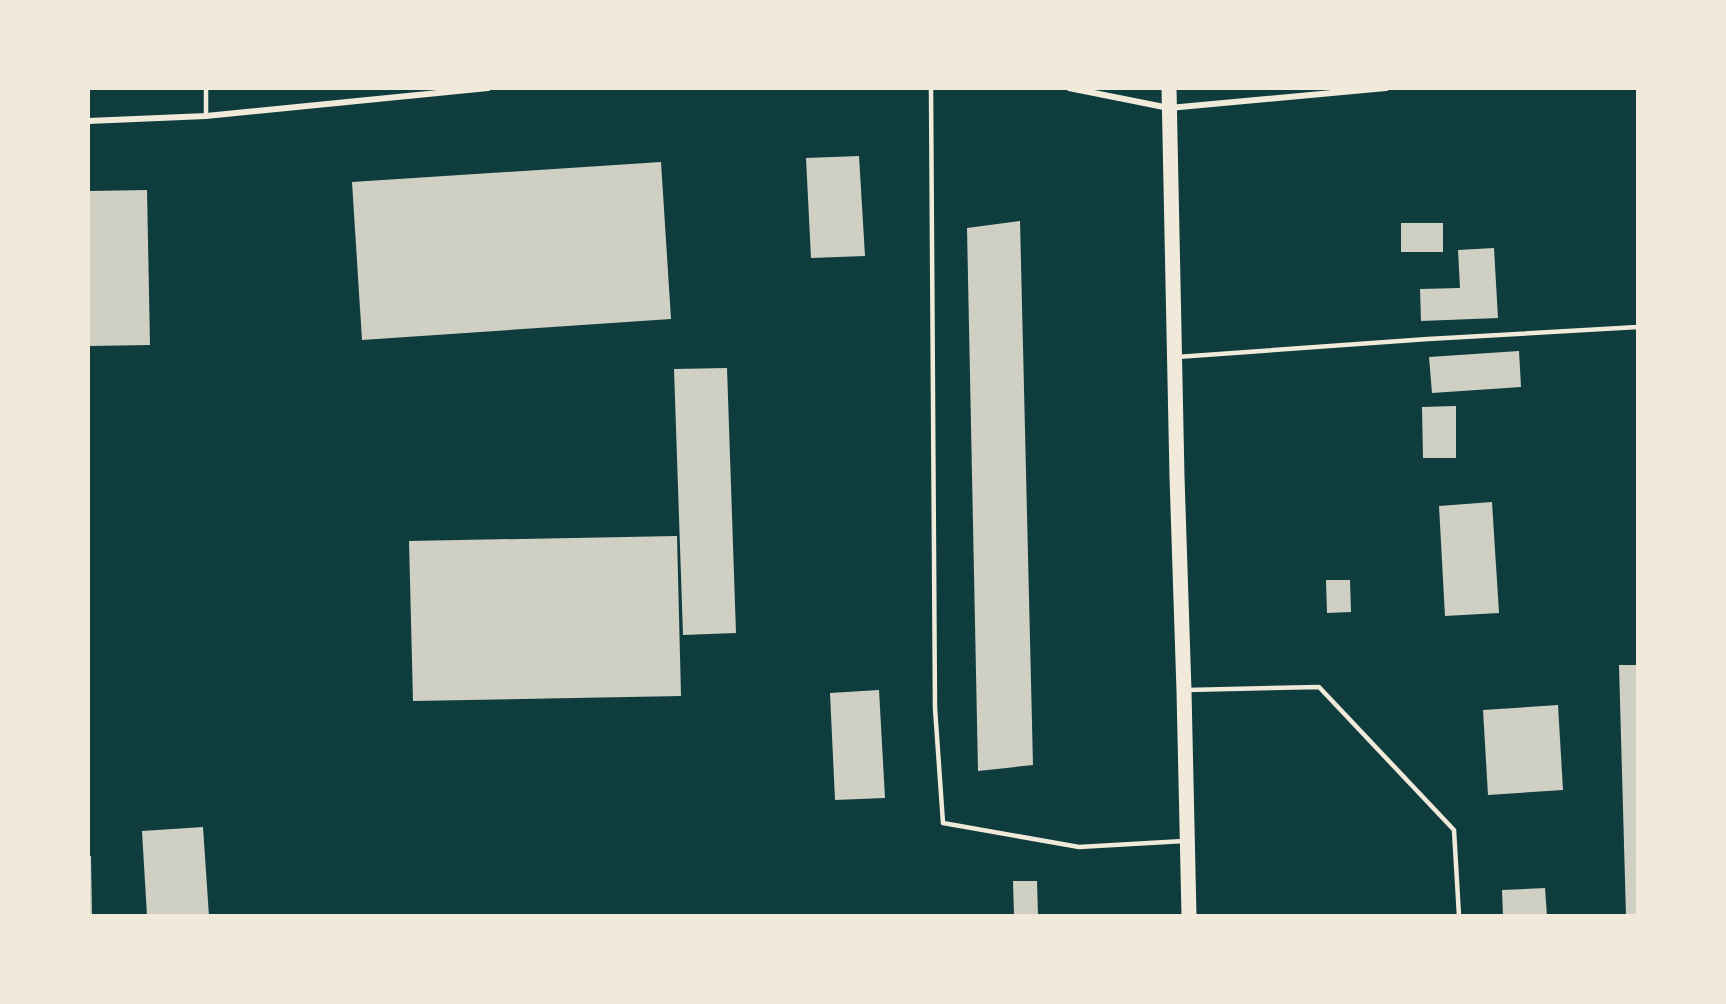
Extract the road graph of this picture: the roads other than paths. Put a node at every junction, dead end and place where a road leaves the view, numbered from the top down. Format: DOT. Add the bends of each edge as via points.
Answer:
graph roads {
  1 [pos="206,88"];
  2 [pos="488,88"];
  3 [pos="931,88"];
  4 [pos="1069,88"];
  5 [pos="1169,88"];
  6 [pos="1386,88"];
  7 [pos="1169,108"];
  8 [pos="206,116"];
  9 [pos="88,121"];
  10 [pos="1638,327"];
  11 [pos="1174,357"];
  12 [pos="1184,691"];
  13 [pos="1187,841"];
  14 [pos="1189,915"];
  15 [pos="1459,915"];
  1 -- 8 [label="lane"];
  2 -- 8 [label="street"];
  3 -- 13 [label="lane" via="935,708 943,824 1078,848"];
  4 -- 7 [label="street"];
  5 -- 7 [label="main road"];
  6 -- 7 [label="street"];
  7 -- 11 [label="main road"];
  8 -- 9 [label="street"];
  10 -- 11 [label="lane"];
  11 -- 12 [label="main road"];
  12 -- 13 [label="main road"];
  12 -- 15 [label="lane" via="1319,687 1454,830"];
  13 -- 14 [label="main road"];
}
